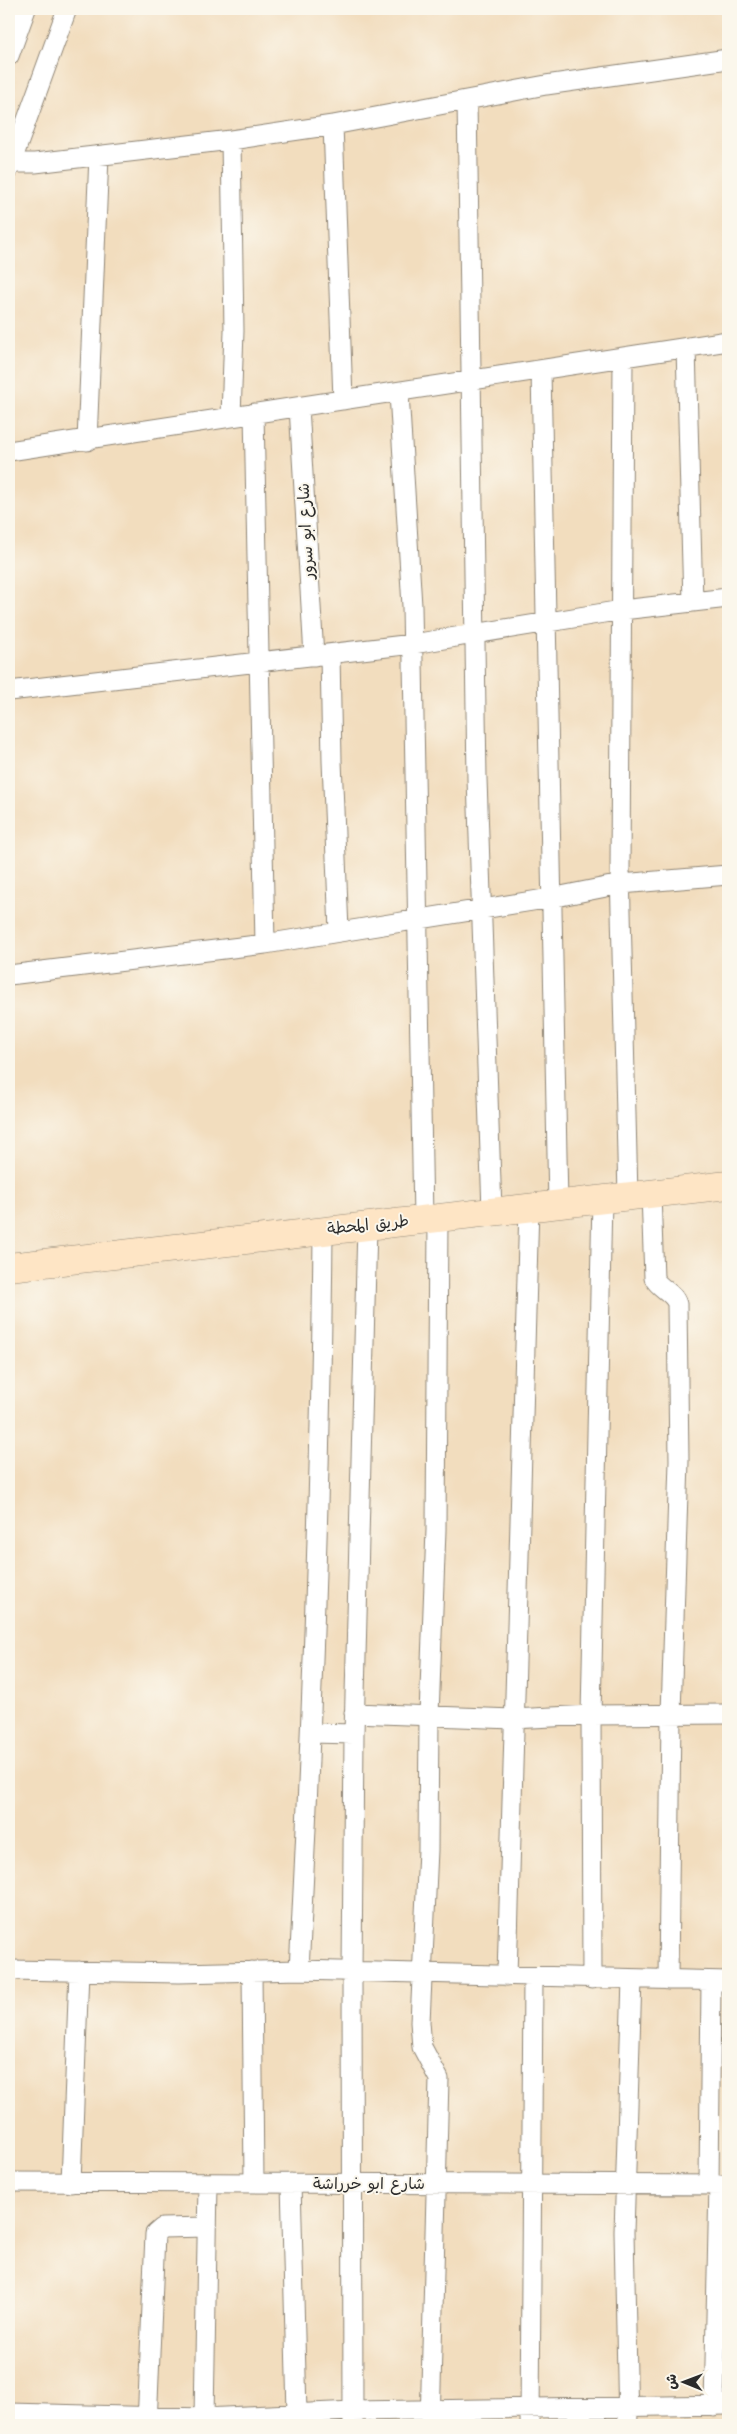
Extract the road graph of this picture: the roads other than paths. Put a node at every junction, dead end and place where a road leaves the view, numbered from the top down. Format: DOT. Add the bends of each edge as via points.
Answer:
graph roads {
  1 [pos="26,9"];
  2 [pos="67,9"];
  3 [pos="9,56"];
  4 [pos="728,60"];
  5 [pos="467,100"];
  6 [pos="333,125"];
  7 [pos="231,140"];
  8 [pos="99,156"];
  9 [pos="10,166"];
  10 [pos="728,341"];
  11 [pos="686,348"];
  12 [pos="623,358"];
  13 [pos="541,371"];
  14 [pos="470,382"];
  15 [pos="399,393"];
  16 [pos="343,400"];
  17 [pos="299,407"];
  18 [pos="254,413"];
  19 [pos="231,416"];
  20 [pos="87,441"];
  21 [pos="9,452"];
  22 [pos="728,598"];
  23 [pos="694,602"];
  24 [pos="622,610"];
  25 [pos="546,622"];
  26 [pos="475,634"];
  27 [pos="413,644"];
  28 [pos="322,655"];
  29 [pos="258,663"];
  30 [pos="9,691"];
  31 [pos="728,875"];
  32 [pos="621,884"];
  33 [pos="552,898"];
  34 [pos="482,908"];
  35 [pos="416,920"];
  36 [pos="339,931"];
  37 [pos="265,944"];
  38 [pos="9,975"];
  39 [pos="728,1185"];
  40 [pos="627,1197"];
  41 [pos="558,1204"];
  42 [pos="529,1208"];
  43 [pos="492,1212"];
  44 [pos="430,1218"];
  45 [pos="366,1226"];
  46 [pos="322,1231"];
  47 [pos="9,1267"];
  48 [pos="354,1713"];
  49 [pos="671,1714"];
  50 [pos="728,1714"];
  51 [pos="429,1715"];
  52 [pos="591,1715"];
  53 [pos="513,1719"];
  54 [pos="311,1733"];
  55 [pos="354,1734"];
  56 [pos="9,1970"];
  57 [pos="298,1970"];
  58 [pos="79,1971"];
  59 [pos="252,1972"];
  60 [pos="352,1972"];
  61 [pos="422,1974"];
  62 [pos="9,1976"];
  63 [pos="507,1976"];
  64 [pos="533,1977"];
  65 [pos="592,1979"];
  66 [pos="632,1979"];
  67 [pos="668,1980"];
  68 [pos="720,1981"];
  69 [pos="9,2182"];
  70 [pos="71,2183"];
  71 [pos="208,2183"];
  72 [pos="254,2183"];
  73 [pos="291,2184"];
  74 [pos="352,2184"];
  75 [pos="437,2184"];
  76 [pos="531,2184"];
  77 [pos="626,2185"];
  78 [pos="719,2185"];
  79 [pos="207,2227"];
  80 [pos="721,2406"];
  81 [pos="297,2413"];
  82 [pos="9,2414"];
  83 [pos="530,2416"];
  84 [pos="430,2417"];
  85 [pos="628,2417"];
  86 [pos="204,2418"];
  87 [pos="353,2418"];
  88 [pos="320,2419"];
  89 [pos="252,2420"];
  90 [pos="147,2421"];
  1 -- 3 [label="street"];
  2 -- 9 [label="street"];
  4 -- 5 [label="street" via="546,85"];
  5 -- 6 [label="street"];
  5 -- 14 [label="street"];
  6 -- 7 [label="street"];
  6 -- 16 [label="street"];
  7 -- 8 [label="street"];
  7 -- 19 [label="street" via="234,331"];
  8 -- 9 [label="street"];
  8 -- 20 [label="street"];
  10 -- 11 [label="street"];
  11 -- 12 [label="street"];
  11 -- 23 [label="street"];
  12 -- 13 [label="street"];
  12 -- 24 [label="street"];
  13 -- 14 [label="street"];
  13 -- 25 [label="street"];
  14 -- 15 [label="street"];
  14 -- 26 [label="street"];
  15 -- 16 [label="street"];
  15 -- 27 [label="street"];
  16 -- 17 [label="street"];
  17 -- 18 [label="street"];
  17 -- 28 [label="street, شارع ابو سرور"];
  18 -- 19 [label="street"];
  18 -- 29 [label="street"];
  19 -- 20 [label="street"];
  20 -- 21 [label="street"];
  22 -- 23 [label="street"];
  23 -- 24 [label="street"];
  24 -- 25 [label="street"];
  24 -- 32 [label="street"];
  25 -- 26 [label="street"];
  25 -- 33 [label="street"];
  26 -- 27 [label="street"];
  26 -- 34 [label="street"];
  27 -- 28 [label="street"];
  27 -- 35 [label="street"];
  28 -- 29 [label="street"];
  28 -- 36 [label="street, شارع ابو سرور" via="332,761"];
  29 -- 30 [label="street"];
  29 -- 37 [label="street"];
  31 -- 32 [label="street"];
  32 -- 33 [label="street"];
  32 -- 40 [label="street"];
  33 -- 34 [label="street"];
  33 -- 41 [label="street"];
  34 -- 35 [label="street"];
  34 -- 43 [label="street"];
  35 -- 36 [label="street"];
  35 -- 44 [label="street"];
  36 -- 37 [label="street"];
  37 -- 38 [label="street"];
  39 -- 40 [label="street, طريق المحطة"];
  40 -- 41 [label="street, طريق المحطة"];
  40 -- 49 [label="street" via="654,1278 677,1304 679,1461"];
  40 -- 52 [label="street"];
  41 -- 42 [label="street, طريق المحطة"];
  42 -- 43 [label="street, طريق المحطة"];
  42 -- 53 [label="street"];
  43 -- 44 [label="street, طريق المحطة"];
  44 -- 45 [label="street, طريق المحطة"];
  44 -- 51 [label="street" via="436,1530"];
  45 -- 46 [label="street, طريق المحطة"];
  45 -- 48 [label="street"];
  46 -- 47 [label="street, طريق المحطة"];
  46 -- 54 [label="street" via="322,1362"];
  48 -- 51 [label="street"];
  48 -- 55 [label="street"];
  49 -- 50 [label="street"];
  49 -- 52 [label="street"];
  49 -- 67 [label="street"];
  51 -- 53 [label="street"];
  51 -- 61 [label="street" via="428,1850"];
  52 -- 53 [label="street"];
  52 -- 65 [label="street"];
  53 -- 63 [label="street"];
  54 -- 55 [label="street"];
  54 -- 57 [label="street"];
  55 -- 60 [label="street"];
  56 -- 58 [label="street"];
  56 -- 62 [label="street"];
  57 -- 59 [label="street"];
  57 -- 60 [label="street"];
  58 -- 59 [label="street"];
  58 -- 70 [label="street"];
  59 -- 72 [label="street"];
  60 -- 61 [label="street"];
  60 -- 74 [label="street"];
  61 -- 63 [label="street"];
  61 -- 75 [label="street" via="420,2039 425,2056 439,2079"];
  63 -- 64 [label="street"];
  64 -- 65 [label="street"];
  64 -- 76 [label="street"];
  65 -- 66 [label="street"];
  66 -- 67 [label="street"];
  66 -- 77 [label="street"];
  67 -- 68 [label="street"];
  68 -- 78 [label="street"];
  69 -- 70 [label="street, شارع ابو خرراشة"];
  70 -- 71 [label="street, شارع ابو خرراشة"];
  71 -- 72 [label="street, شارع ابو خرراشة"];
  71 -- 79 [label="street"];
  72 -- 73 [label="street, شارع ابو خرراشة"];
  73 -- 74 [label="street, شارع ابو خرراشة"];
  73 -- 81 [label="street"];
  74 -- 75 [label="street, شارع ابو خرراشة"];
  74 -- 87 [label="street"];
  75 -- 76 [label="street, شارع ابو خرراشة"];
  75 -- 84 [label="street"];
  76 -- 77 [label="street, شارع ابو خرراشة"];
  76 -- 83 [label="street"];
  77 -- 78 [label="street, شارع ابو خرراشة"];
  77 -- 85 [label="street"];
  78 -- 80 [label="street"];
  79 -- 86 [label="street"];
  79 -- 90 [label="street" via="162,2228 155,2234"];
  80 -- 85 [label="street"];
  81 -- 88 [label="street"];
  81 -- 89 [label="street"];
  82 -- 90 [label="street"];
  83 -- 84 [label="street"];
  83 -- 85 [label="street"];
  84 -- 87 [label="street"];
  86 -- 89 [label="street"];
  86 -- 90 [label="street"];
  87 -- 88 [label="street"];
}
